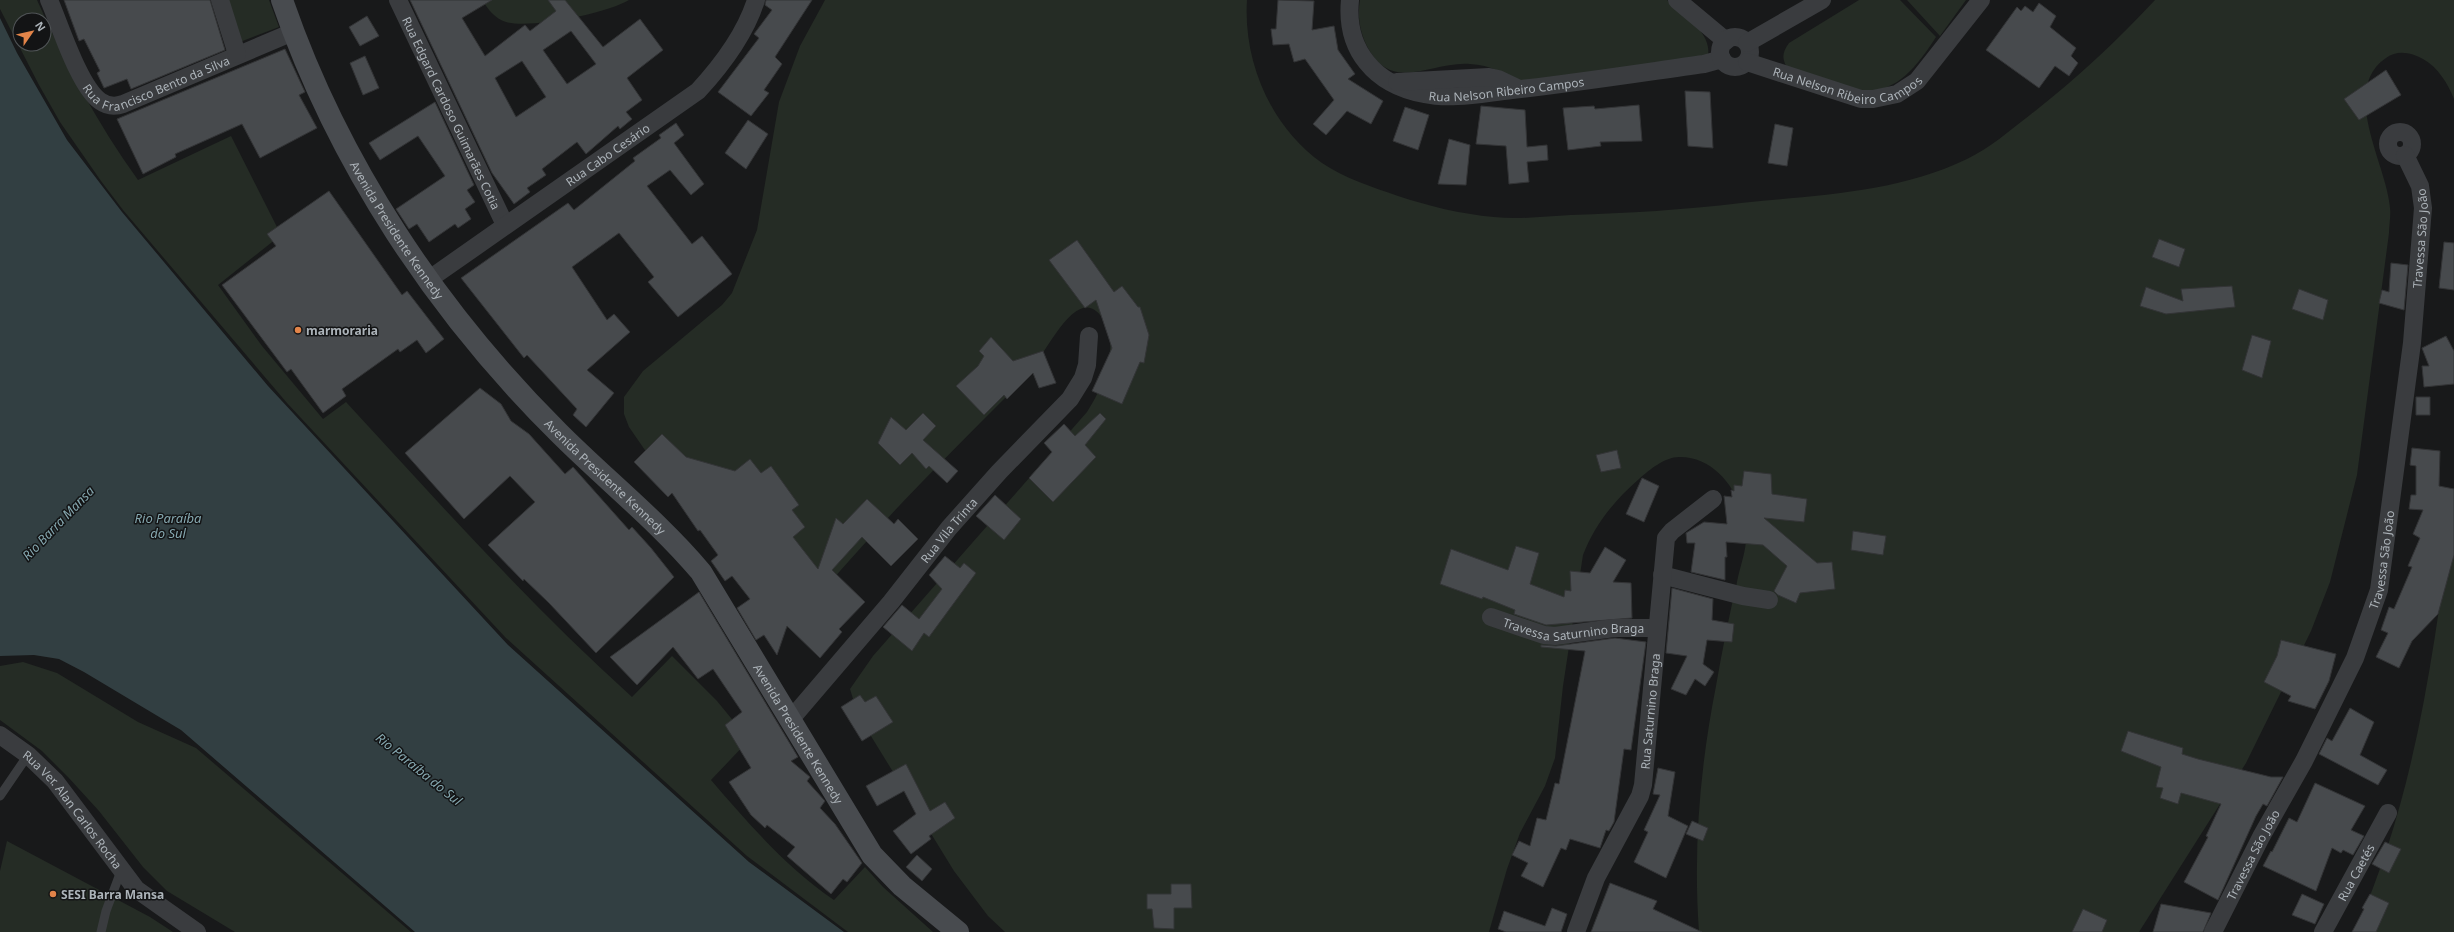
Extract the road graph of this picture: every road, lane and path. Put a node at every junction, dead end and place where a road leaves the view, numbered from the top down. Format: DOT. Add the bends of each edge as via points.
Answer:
graph roads {
  1 [pos="49,0"];
  2 [pos="220,0"];
  3 [pos="282,0"];
  4 [pos="398,0"];
  5 [pos="756,0"];
  6 [pos="1350,0"];
  7 [pos="1677,0"];
  8 [pos="1822,0"];
  9 [pos="1980,0"];
  10 [pos="293,32"];
  11 [pos="1726,41"];
  12 [pos="1747,43"];
  13 [pos="238,54"];
  14 [pos="1722,59"];
  15 [pos="1747,62"];
  16 [pos="2405,155"];
  17 [pos="505,225"];
  18 [pos="428,280"];
  19 [pos="1089,336"];
  20 [pos="1713,499"];
  21 [pos="1662,575"];
  22 [pos="1768,600"];
  23 [pos="1491,617"];
  24 [pos="1657,628"];
  25 [pos="791,719"];
  26 [pos="0,735"];
  27 [pos="28,755"];
  28 [pos="0,796"];
  29 [pos="2388,813"];
  30 [pos="121,872"];
  31 [pos="101,932"];
  32 [pos="197,932"];
  33 [pos="958,932"];
  34 [pos="1576,932"];
  35 [pos="2213,932"];
  36 [pos="2323,932"];
  1 -- 13 [label="street, Rua Francisco Bento da Silva" via="84,79 95,96 108,105 123,104"];
  2 -- 13 [label="street"];
  3 -- 10 [label="main road, Avenida Presidente Kennedy"];
  4 -- 17 [label="street, Rua Edgard Cardoso Guimarães Cotia"];
  5 -- 17 [label="street, Rua Cabo Cesário" via="736,42 713,75 698,90"];
  6 -- 14 [label="street, Rua Nelson Ribeiro Campos" via="1350,29 1355,46 1371,68 1392,83 1408,90 1438,96 1519,89 1704,64"];
  7 -- 11 [label="street"];
  8 -- 12 [label="street"];
  9 -- 15 [label="street, Rua Nelson Ribeiro Campos" via="1917,81 1887,97 1861,99"];
  10 -- 13 [label="street, Rua Francisco Bento da Silva"];
  10 -- 18 [label="main road, Avenida Presidente Kennedy" via="322,98 359,170 395,232"];
  11 -- 12 [label="street" via="1735,37"];
  11 -- 14 [label="street" via="1721,49"];
  12 -- 15 [label="street" via="1750,52"];
  14 -- 15 [label="street" via="1735,67"];
  16 -- 35 [label="street, Travessa São João" via="2420,186 2423,208 2412,343 2379,590 2371,619 2355,658 2304,761 2261,837"];
  17 -- 18 [label="street, Rua Cabo Cesário"];
  18 -- 25 [label="main road, Avenida Presidente Kennedy" via="492,362 559,434 657,525 696,567"];
  19 -- 25 [label="street, Rua Vila Trinta" via="1087,365 1083,378 1070,399 999,472 950,528"];
  20 -- 21 [label="street, Rua Saturnino Braga" via="1666,538"];
  21 -- 22 [label="street" via="1728,593"];
  21 -- 24 [label="street, Rua Saturnino Braga"];
  23 -- 24 [label="street, Travessa Saturnino Braga" via="1544,636 1614,628"];
  24 -- 34 [label="street, Rua Saturnino Braga" via="1643,785 1640,796 1596,878"];
  25 -- 33 [label="main road, Avenida Presidente Kennedy" via="872,855 902,886"];
  26 -- 27 [label="street, Rua Ver. Alan Carlos Rocha"];
  27 -- 28 [label="lane"];
  27 -- 30 [label="street, Rua Ver. Alan Carlos Rocha" via="65,793"];
  29 -- 36 [label="street, Rua Caetés"];
  30 -- 31 [label="lane"];
  30 -- 32 [label="street, Rua Ver. Alan Carlos Rocha" via="146,898"];
}
